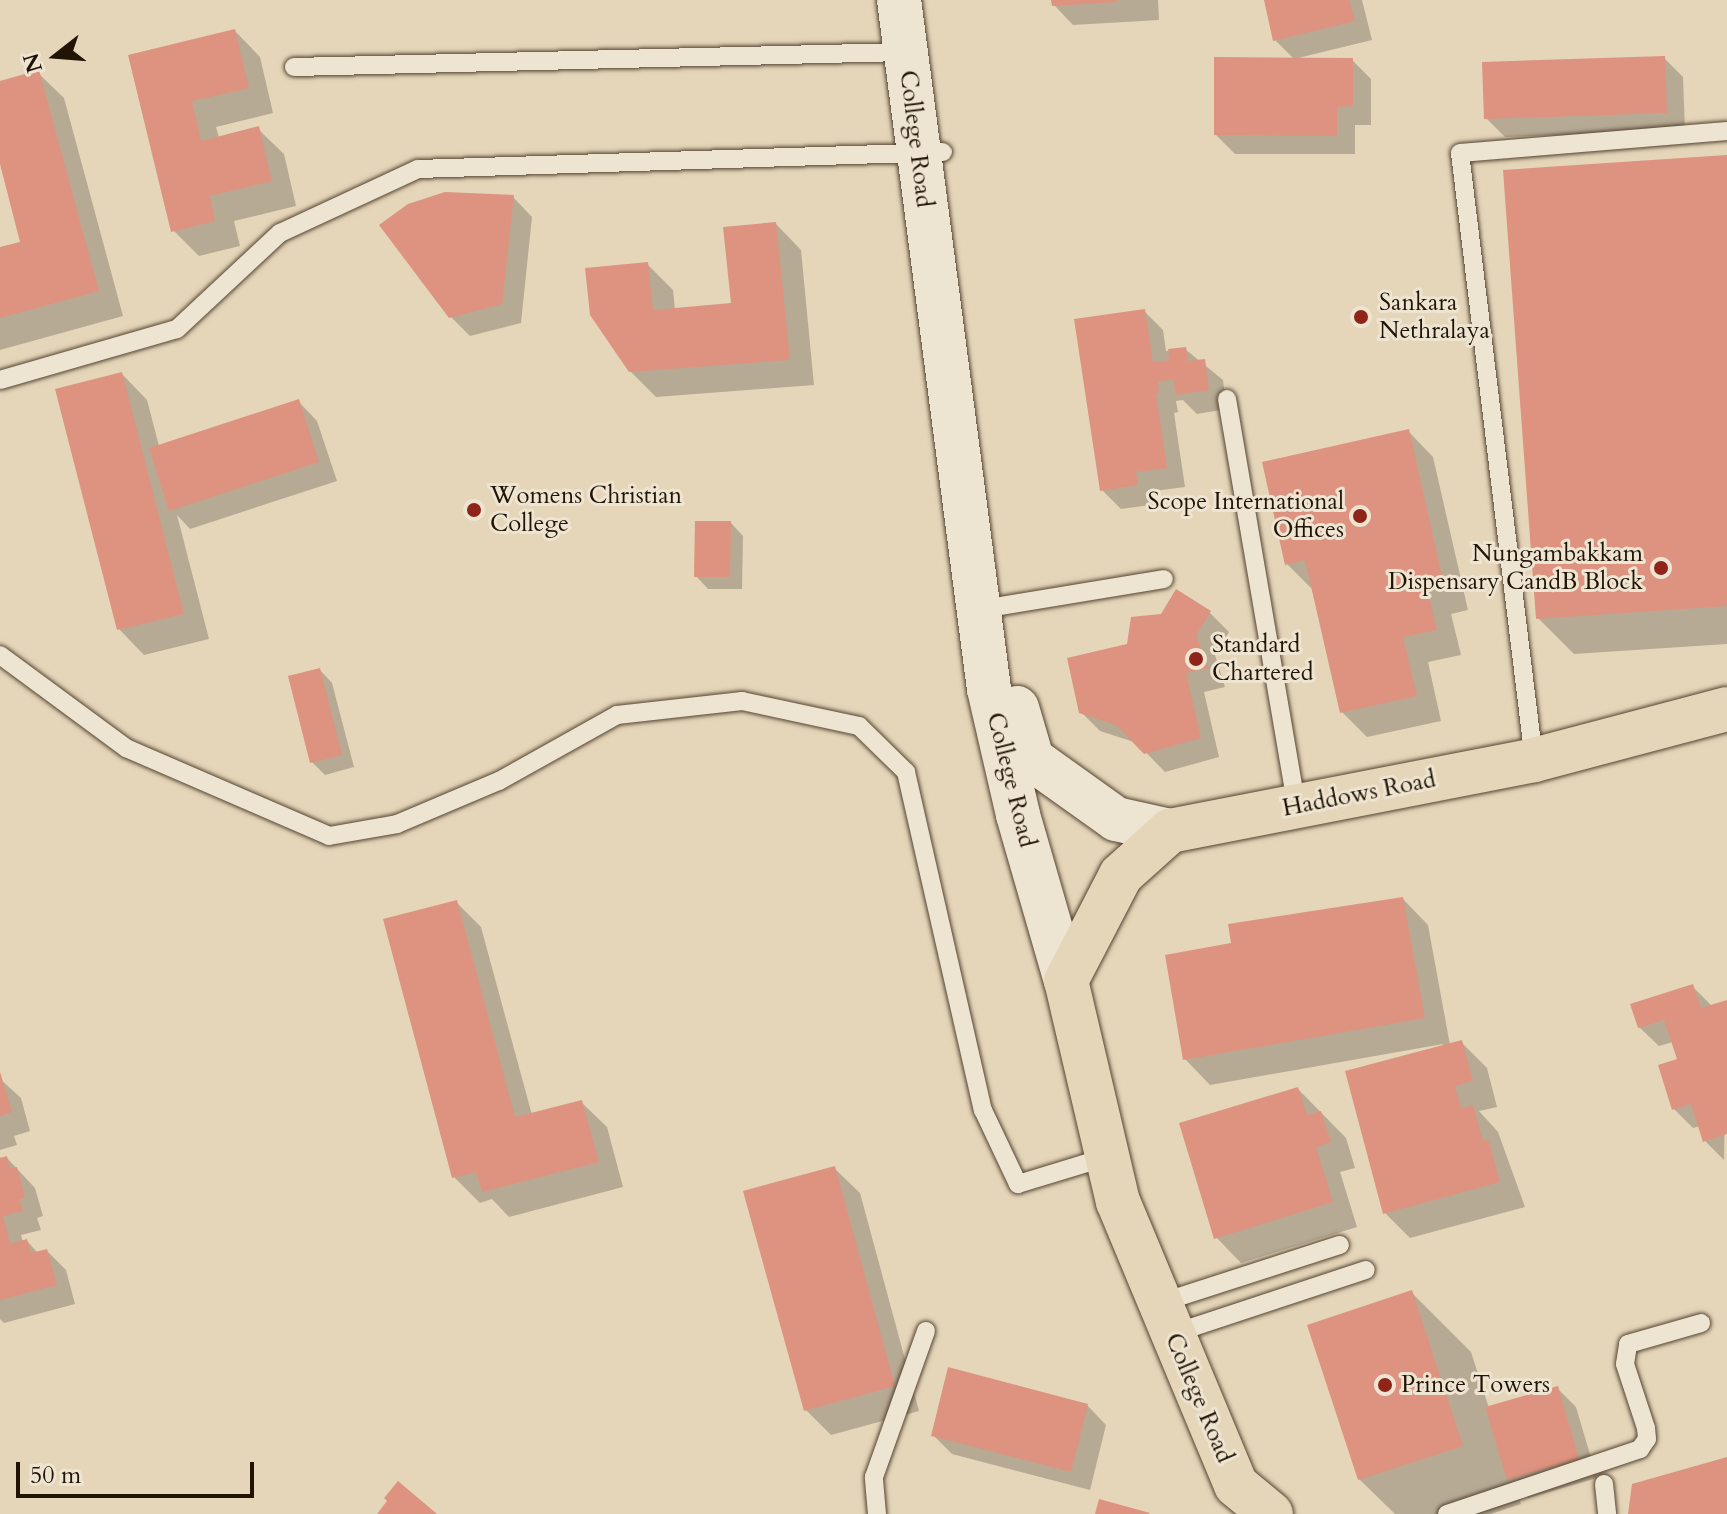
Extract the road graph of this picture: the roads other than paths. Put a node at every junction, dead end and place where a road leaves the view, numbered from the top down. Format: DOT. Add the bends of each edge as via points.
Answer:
graph roads {
  1 [pos="899,0"];
  2 [pos="924,0"];
  3 [pos="905,52"];
  4 [pos="294,67"];
  5 [pos="1727,131"];
  6 [pos="931,154"];
  7 [pos="0,380"];
  8 [pos="1227,399"];
  9 [pos="1164,579"];
  10 [pos="1001,606"];
  11 [pos="0,655"];
  12 [pos="1727,709"];
  13 [pos="1534,760"];
  14 [pos="1297,807"];
  15 [pos="1170,831"];
  16 [pos="1066,981"];
  17 [pos="1107,1157"];
  18 [pos="1340,1245"];
  19 [pos="1366,1270"];
  20 [pos="1166,1319"];
  21 [pos="1701,1323"];
  22 [pos="926,1331"];
  23 [pos="1604,1484"];
  24 [pos="877,1514"];
  25 [pos="1271,1514"];
  26 [pos="1447,1514"];
  27 [pos="1607,1514"];
  1 -- 3 [label="main road, College Road"];
  2 -- 6 [label="main road, College Road"];
  3 -- 4 [label="lane"];
  3 -- 6 [label="main road, College Road"];
  5 -- 13 [label="lane" via="1460,153"];
  6 -- 7 [label="lane" via="418,169 280,233 177,329"];
  6 -- 10 [label="main road, College Road"];
  6 -- 16 [label="main road, College Road" via="989,689 1018,815"];
  8 -- 14 [label="lane"];
  9 -- 10 [label="lane"];
  10 -- 15 [label="main road, College Road" via="1011,687 1032,759 1116,819"];
  11 -- 17 [label="lane" via="126,748 329,836 397,824 499,781 617,715 742,701 859,726 906,772 983,1110 1018,1184"];
  12 -- 13 [label="main road, Haddows Road"];
  13 -- 14 [label="main road, Haddows Road"];
  14 -- 15 [label="main road, Haddows Road"];
  15 -- 16 [label="main road" via="1121,875"];
  16 -- 17 [label="main road, College Road"];
  17 -- 20 [label="main road, College Road" via="1118,1202"];
  18 -- 20 [label="lane"];
  19 -- 20 [label="lane"];
  20 -- 25 [label="main road, College Road" via="1236,1485"];
  21 -- 26 [label="lane" via="1628,1344 1625,1364 1646,1428 1640,1449"];
  22 -- 24 [label="lane" via="874,1477"];
  23 -- 27 [label="lane"];
}
